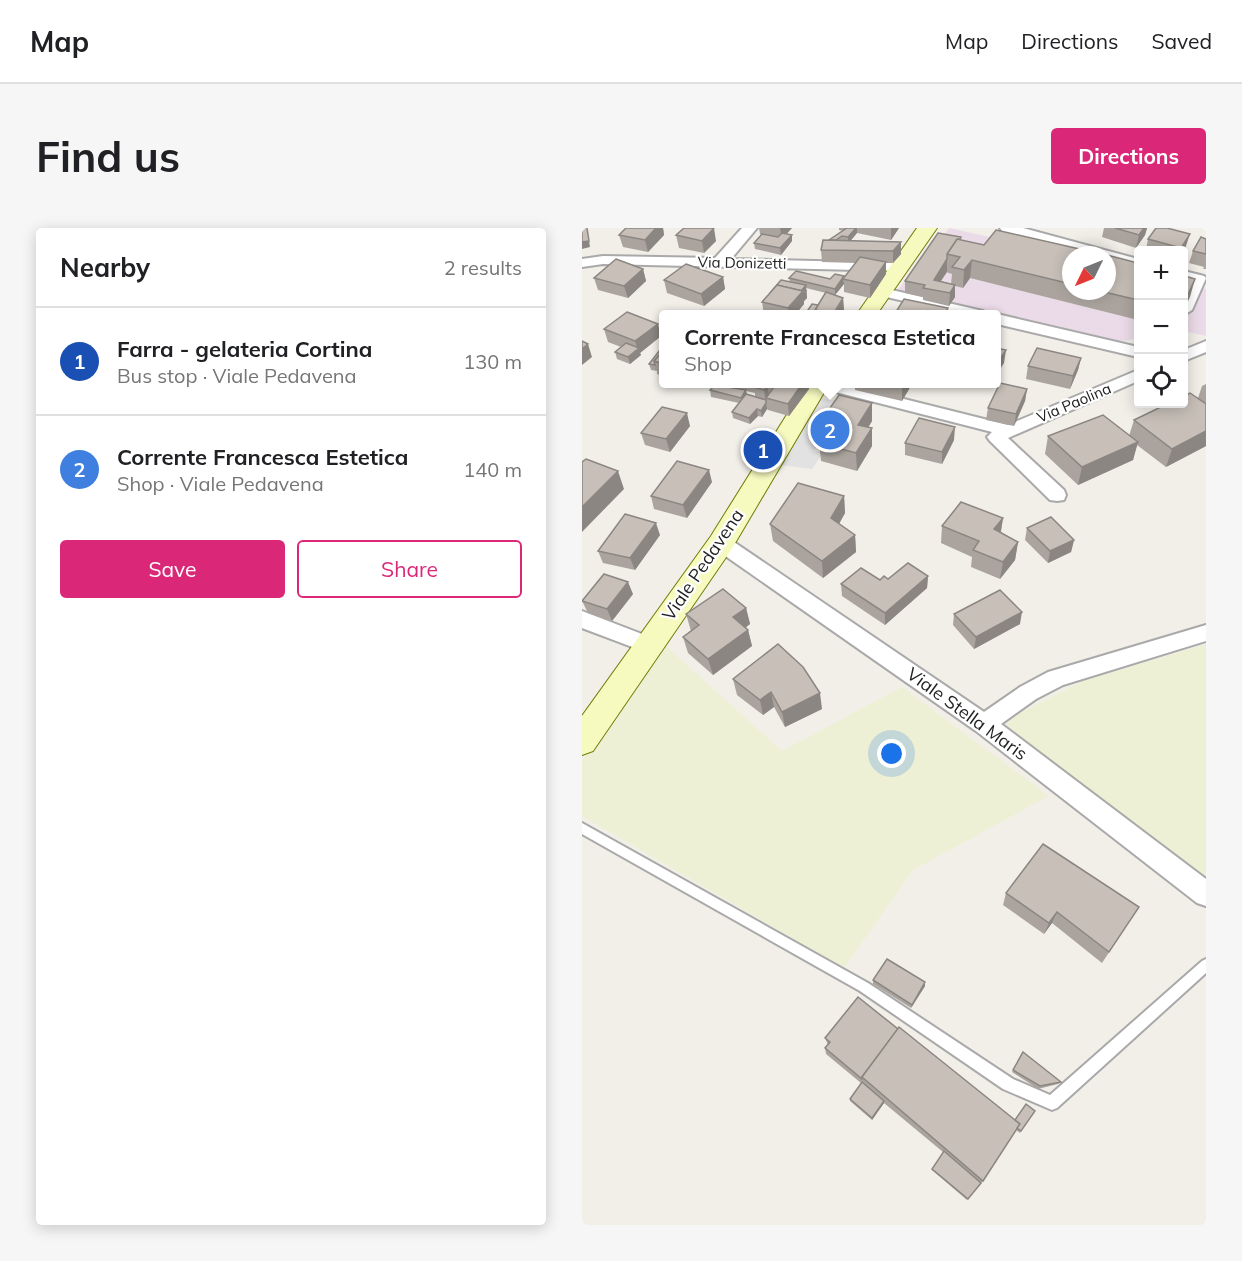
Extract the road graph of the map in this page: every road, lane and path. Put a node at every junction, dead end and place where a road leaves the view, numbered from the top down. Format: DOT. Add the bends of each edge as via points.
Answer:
graph roads {
  1 [pos="750,228"];
  2 [pos="927,228"];
  3 [pos="1007,228"];
  4 [pos="619,244"];
  5 [pos="603,260"];
  6 [pos="720,262"];
  7 [pos="1134,262"];
  8 [pos="582,263"];
  9 [pos="902,267"];
  10 [pos="1188,276"];
  11 [pos="883,292"];
  12 [pos="1188,302"];
  13 [pos="870,310"];
  14 [pos="957,310"];
  15 [pos="1001,320"];
  16 [pos="1206,346"];
  17 [pos="1134,351"];
  18 [pos="1188,354"];
  19 [pos="1134,377"];
  20 [pos="815,388"];
  21 [pos="842,388"];
  22 [pos="1009,431"];
  23 [pos="1057,495"];
  24 [pos="721,543"];
  25 [pos="582,619"];
  26 [pos="1206,633"];
  27 [pos="648,645"];
  28 [pos="984,724"];
  29 [pos="582,741"];
  30 [pos="582,828"];
  31 [pos="1206,894"];
  32 [pos="1206,965"];
  1 -- 6 [label="street"];
  2 -- 9 [label="main road"];
  3 -- 7 [label="street"];
  4 -- 5 [label="street"];
  5 -- 6 [label="street, Via Donizetti"];
  5 -- 8 [label="street, Via Donizetti"];
  6 -- 9 [label="street, Via Donizetti"];
  9 -- 11 [label="main road"];
  10 -- 12 [label="street" via="1199,279"];
  11 -- 13 [label="main road"];
  11 -- 14 [label="street"];
  15 -- 17 [label="street"];
  16 -- 18 [label="street"];
  19 -- 22 [label="street, Via Paolina"];
  20 -- 24 [label="main road, Viale Pedavena"];
  21 -- 22 [label="street"];
  22 -- 23 [label="street" via="996,437"];
  24 -- 27 [label="main road, Viale Pedavena"];
  24 -- 28 [label="street, Viale Stella Maris"];
  25 -- 27 [label="street"];
  26 -- 28 [label="street" via="1056,678"];
  27 -- 29 [label="main road, Viale Pedavena"];
  28 -- 31 [label="street, Viale Stella Maris"];
  30 -- 32 [label="lane" via="864,987 1008,1084 1052,1103"];
}
